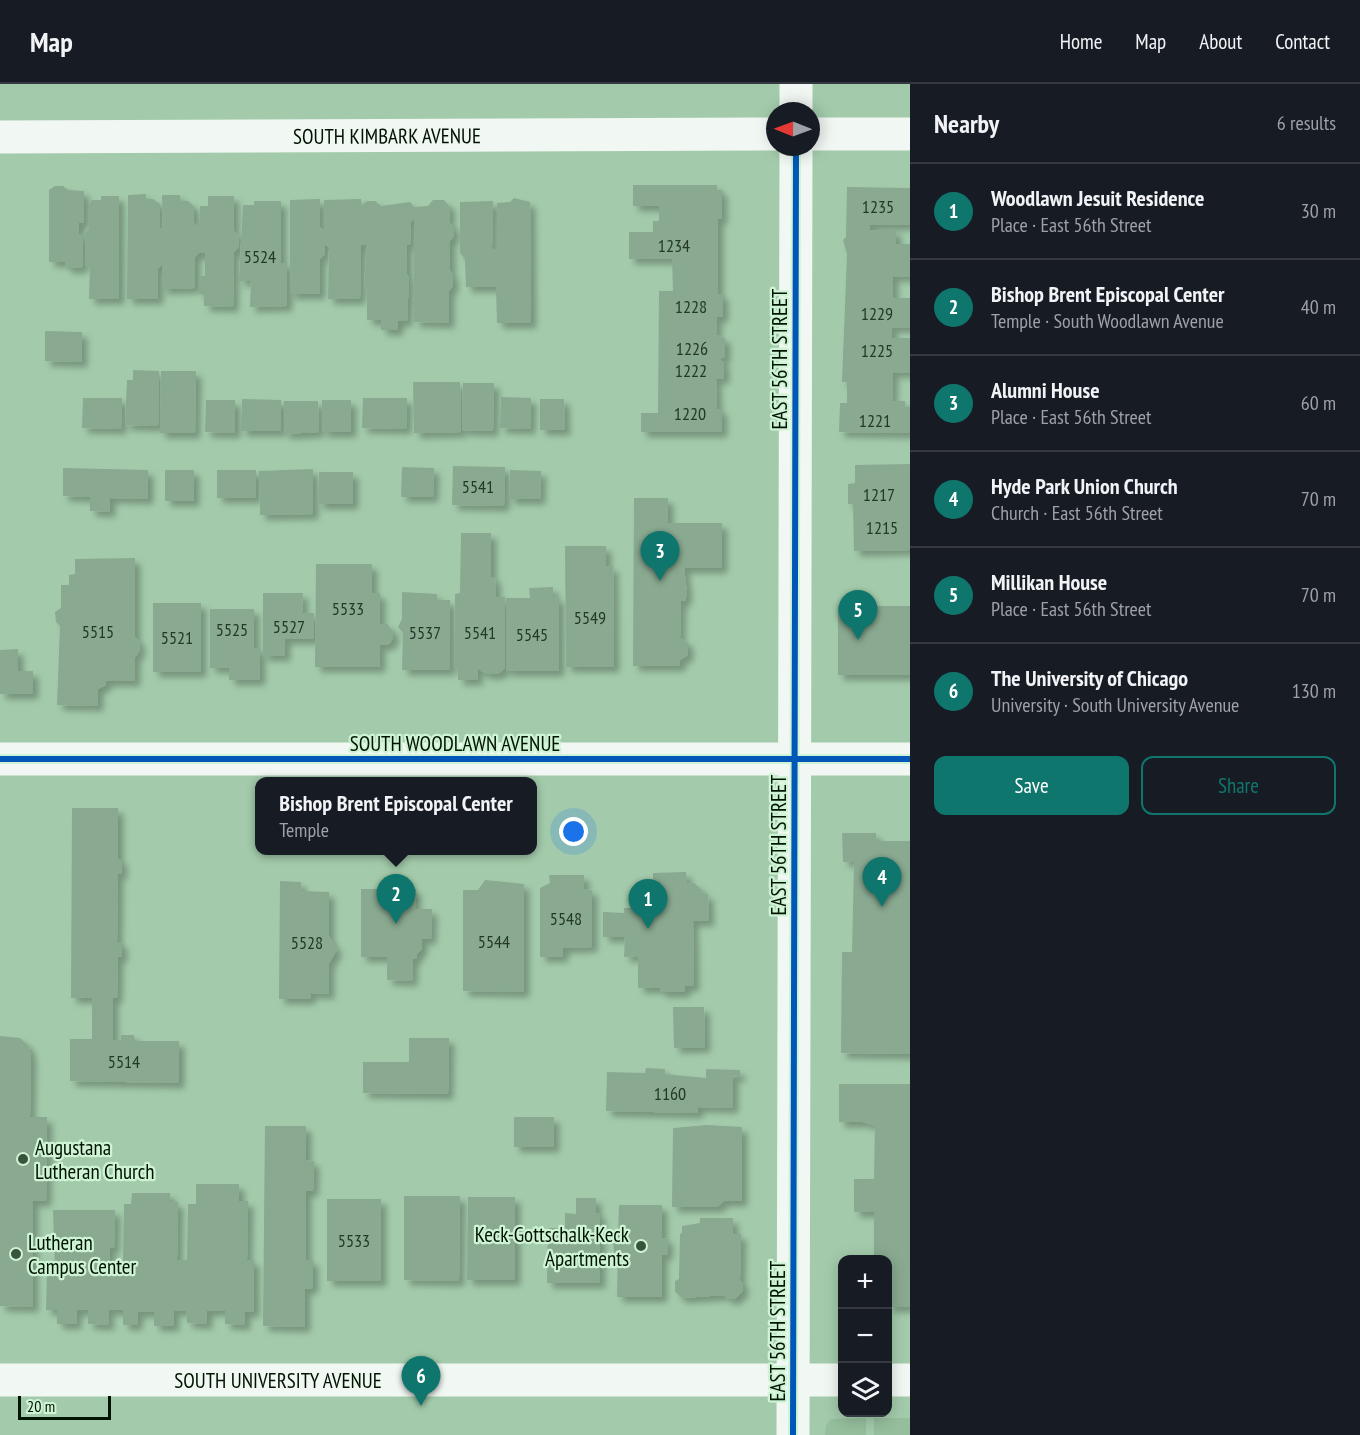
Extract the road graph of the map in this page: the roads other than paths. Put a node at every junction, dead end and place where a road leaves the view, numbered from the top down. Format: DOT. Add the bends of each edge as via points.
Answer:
graph roads {
  1 [pos="796,84"];
  2 [pos="796,102"];
  3 [pos="766,134"];
  4 [pos="820,134"];
  5 [pos="910,134"];
  6 [pos="0,136"];
  7 [pos="796,156"];
  8 [pos="0,759"];
  9 [pos="795,759"];
  10 [pos="910,759"];
  11 [pos="0,1380"];
  12 [pos="794,1380"];
  13 [pos="838,1380"];
  14 [pos="892,1380"];
  15 [pos="910,1380"];
  16 [pos="793,1435"];
  1 -- 2 [label="street"];
  3 -- 6 [label="street, SOUTH KIMBARK AVENUE"];
  4 -- 5 [label="street"];
  7 -- 9 [label="street, EAST 56TH STREET"];
  8 -- 9 [label="street, SOUTH WOODLAWN AVENUE"];
  9 -- 10 [label="street, SOUTH WOODLAWN AVENUE"];
  9 -- 12 [label="street, EAST 56TH STREET"];
  11 -- 12 [label="street, SOUTH UNIVERSITY AVENUE"];
  12 -- 13 [label="street, SOUTH UNIVERSITY AVENUE"];
  12 -- 16 [label="street, EAST 56TH STREET"];
  14 -- 15 [label="street"];
}
